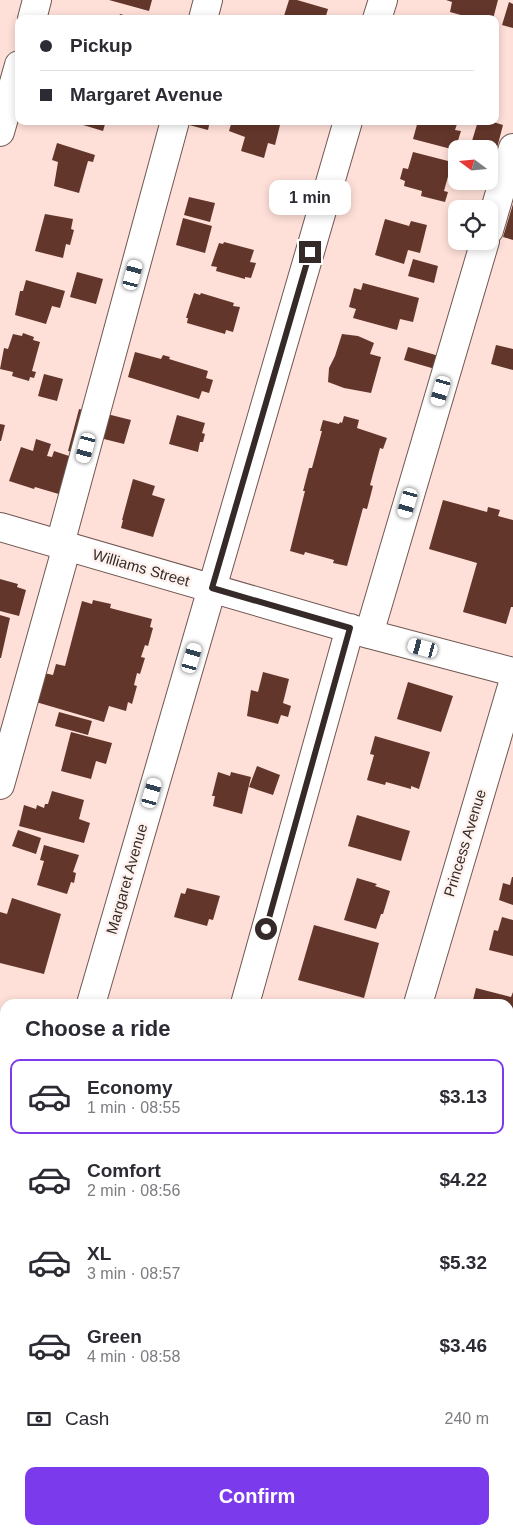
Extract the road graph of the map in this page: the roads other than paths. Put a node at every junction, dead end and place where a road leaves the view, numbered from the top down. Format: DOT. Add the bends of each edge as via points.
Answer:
graph roads {
  1 [pos="37,0"];
  2 [pos="208,0"];
  3 [pos="383,0"];
  4 [pos="33,15"];
  5 [pos="204,15"];
  6 [pos="378,15"];
  7 [pos="15,79"];
  8 [pos="174,125"];
  9 [pos="347,125"];
  10 [pos="0,132"];
  11 [pos="513,148"];
  12 [pos="498,200"];
  13 [pos="483,250"];
  14 [pos="0,527"];
  15 [pos="63,545"];
  16 [pos="212,588"];
  17 [pos="360,631"];
  18 [pos="513,672"];
  19 [pos="513,683"];
  20 [pos="0,785"];
  21 [pos="92,999"];
  22 [pos="247,999"];
  23 [pos="419,999"];
  1 -- 4 [label="street"];
  2 -- 5 [label="street"];
  3 -- 6 [label="street"];
  7 -- 10 [label="street"];
  8 -- 15 [label="street"];
  9 -- 16 [label="street, Margaret Avenue"];
  11 -- 12 [label="street"];
  13 -- 17 [label="street"];
  14 -- 15 [label="street, Williams Street"];
  15 -- 16 [label="street, Williams Street"];
  15 -- 20 [label="street"];
  16 -- 17 [label="street, Williams Street"];
  16 -- 21 [label="street, Margaret Avenue"];
  17 -- 18 [label="street, Williams Street"];
  17 -- 22 [label="street"];
  19 -- 23 [label="street, Princess Avenue"];
}
